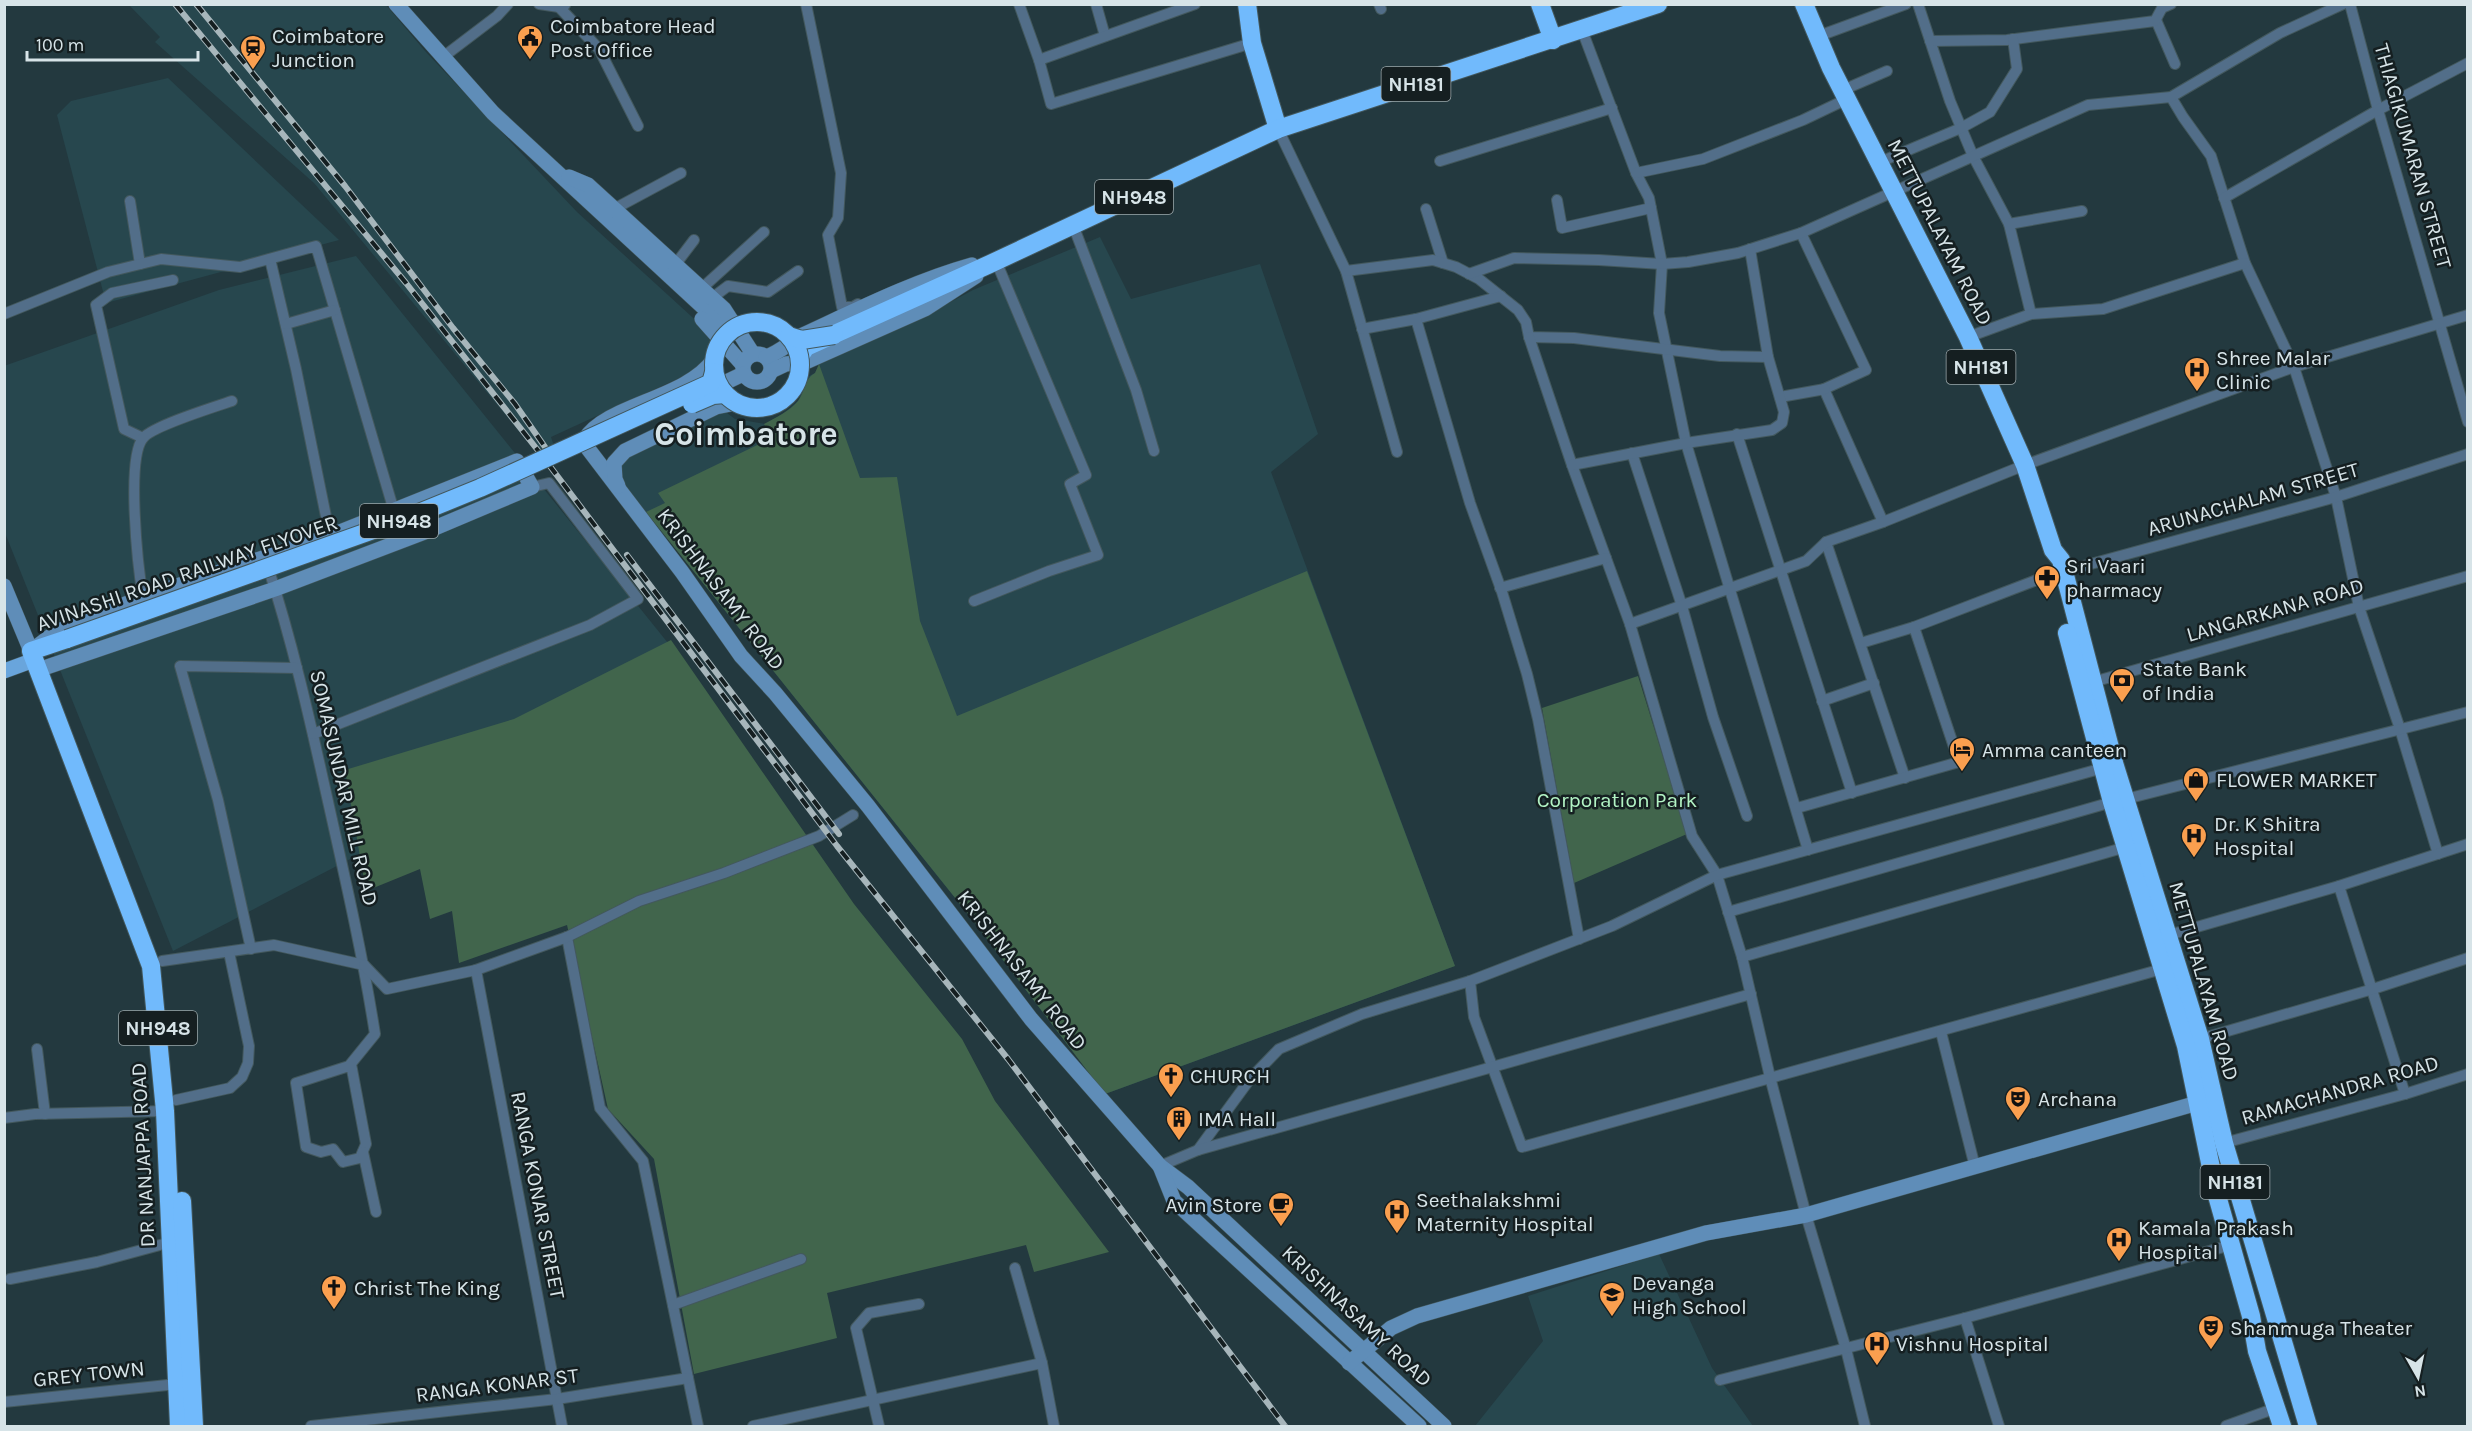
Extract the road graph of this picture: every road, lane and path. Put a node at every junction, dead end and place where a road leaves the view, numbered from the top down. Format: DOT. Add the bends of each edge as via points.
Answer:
graph roads {
  1 [pos="396,4"];
  2 [pos="508,4"];
  3 [pos="539,4"];
  4 [pos="806,4"];
  5 [pos="1019,4"];
  6 [pos="1096,4"];
  7 [pos="1196,4"];
  8 [pos="1247,4"];
  9 [pos="1540,4"];
  10 [pos="1658,4"];
  11 [pos="1804,4"];
  12 [pos="1906,4"];
  13 [pos="1918,4"];
  14 [pos="2171,4"];
  15 [pos="2343,4"];
  16 [pos="2350,4"];
  17 [pos="562,6"];
  18 [pos="1169,9"];
  19 [pos="2156,20"];
  20 [pos="1582,30"];
  21 [pos="1105,36"];
  22 [pos="1816,37"];
  23 [pos="2013,39"];
  24 [pos="1554,40"];
  25 [pos="1930,41"];
  26 [pos="1252,43"];
  27 [pos="443,57"];
  28 [pos="1039,60"];
  29 [pos="2468,63"];
  30 [pos="2175,64"];
  31 [pos="1887,71"];
  32 [pos="1845,94"];
  33 [pos="2171,97"];
  34 [pos="1612,108"];
  35 [pos="2378,110"];
  36 [pos="638,126"];
  37 [pos="1961,128"];
  38 [pos="1278,129"];
  39 [pos="1973,156"];
  40 [pos="1440,161"];
  41 [pos="1880,162"];
  42 [pos="558,173"];
  43 [pos="681,173"];
  44 [pos="1636,173"];
  45 [pos="1895,190"];
  46 [pos="2224,198"];
  47 [pos="1557,200"];
  48 [pos="130,201"];
  49 [pos="1426,208"];
  50 [pos="1651,208"];
  51 [pos="614,209"];
  52 [pos="2082,211"];
  53 [pos="2009,224"];
  54 [pos="1073,225"];
  55 [pos="764,232"];
  56 [pos="1801,233"];
  57 [pos="694,240"];
  58 [pos="1750,249"];
  59 [pos="270,259"];
  60 [pos="993,263"];
  61 [pos="1443,263"];
  62 [pos="2245,263"];
  63 [pos="140,264"];
  64 [pos="1662,264"];
  65 [pos="675,265"];
  66 [pos="1346,270"];
  67 [pos="798,271"];
  68 [pos="1469,274"];
  69 [pos="173,280"];
  70 [pos="707,293"];
  71 [pos="1501,296"];
  72 [pos="879,301"];
  73 [pos="335,310"];
  74 [pos="4,314"];
  75 [pos="2031,314"];
  76 [pos="2468,315"];
  77 [pos="1416,319"];
  78 [pos="2441,323"];
  79 [pos="286,324"];
  80 [pos="1362,329"];
  81 [pos="730,332"];
  82 [pos="834,335"];
  83 [pos="789,336"];
  84 [pos="1530,337"];
  85 [pos="1968,337"];
  86 [pos="1665,349"];
  87 [pos="800,356"];
  88 [pos="1768,357"];
  89 [pos="755,364"];
  90 [pos="2295,367"];
  91 [pos="722,382"];
  92 [pos="1825,389"];
  93 [pos="1780,397"];
  94 [pos="232,401"];
  95 [pos="2468,422"];
  96 [pos="1737,434"];
  97 [pos="143,438"];
  98 [pos="1686,443"];
  99 [pos="1154,451"];
  100 [pos="1397,452"];
  101 [pos="1632,453"];
  102 [pos="2468,454"];
  103 [pos="1572,465"];
  104 [pos="2025,465"];
  105 [pos="532,487"];
  106 [pos="621,491"];
  107 [pos="2336,497"];
  108 [pos="394,511"];
  109 [pos="1883,522"];
  110 [pos="330,536"];
  111 [pos="1826,542"];
  112 [pos="265,558"];
  113 [pos="1606,558"];
  114 [pos="289,568"];
  115 [pos="1780,571"];
  116 [pos="2055,574"];
  117 [pos="2468,576"];
  118 [pos="273,582"];
  119 [pos="4,586"];
  120 [pos="1500,588"];
  121 [pos="1730,589"];
  122 [pos="143,597"];
  123 [pos="974,601"];
  124 [pos="1682,606"];
  125 [pos="2359,607"];
  126 [pos="1630,624"];
  127 [pos="1914,627"];
  128 [pos="1861,643"];
  129 [pos="4,660"];
  130 [pos="40,661"];
  131 [pos="297,668"];
  132 [pos="4,671"];
  133 [pos="2093,682"];
  134 [pos="1874,683"];
  135 [pos="1822,701"];
  136 [pos="2468,712"];
  137 [pos="2400,729"];
  138 [pos="313,734"];
  139 [pos="2103,768"];
  140 [pos="1905,778"];
  141 [pos="1852,793"];
  142 [pos="2119,801"];
  143 [pos="1797,808"];
  144 [pos="853,815"];
  145 [pos="1747,816"];
  146 [pos="2468,844"];
  147 [pos="2126,847"];
  148 [pos="1808,850"];
  149 [pos="2438,854"];
  150 [pos="1717,875"];
  151 [pos="2339,886"];
  152 [pos="1728,912"];
  153 [pos="2169,934"];
  154 [pos="567,937"];
  155 [pos="1579,939"];
  156 [pos="251,949"];
  157 [pos="229,952"];
  158 [pos="1742,957"];
  159 [pos="2468,958"];
  160 [pos="162,961"];
  161 [pos="364,965"];
  162 [pos="2162,969"];
  163 [pos="476,970"];
  164 [pos="1470,981"];
  165 [pos="2373,989"];
  166 [pos="1751,994"];
  167 [pos="1941,1032"];
  168 [pos="2200,1039"];
  169 [pos="37,1049"];
  170 [pos="351,1064"];
  171 [pos="1492,1067"];
  172 [pos="2468,1074"];
  173 [pos="1770,1077"];
  174 [pos="2405,1094"];
  175 [pos="2206,1101"];
  176 [pos="170,1105"];
  177 [pos="45,1114"];
  178 [pos="4,1118"];
  179 [pos="2224,1143"];
  180 [pos="1198,1150"];
  181 [pos="363,1152"];
  182 [pos="1160,1166"];
  183 [pos="1975,1167"];
  184 [pos="376,1212"];
  185 [pos="1806,1215"];
  186 [pos="171,1242"];
  187 [pos="2231,1245"];
  188 [pos="801,1259"];
  189 [pos="1015,1268"];
  190 [pos="10,1279"];
  191 [pos="919,1304"];
  192 [pos="673,1305"];
  193 [pos="1965,1318"];
  194 [pos="1846,1349"];
  195 [pos="1363,1351"];
  196 [pos="1042,1363"];
  197 [pos="1349,1363"];
  198 [pos="688,1378"];
  199 [pos="1720,1380"];
  200 [pos="177,1384"];
  201 [pos="556,1398"];
  202 [pos="873,1400"];
  203 [pos="4,1402"];
  204 [pos="2276,1408"];
  205 [pos="179,1426"];
  206 [pos="194,1426"];
  207 [pos="310,1426"];
  208 [pos="562,1426"];
  209 [pos="698,1426"];
  210 [pos="753,1426"];
  211 [pos="879,1426"];
  212 [pos="1054,1426"];
  213 [pos="1419,1426"];
  214 [pos="1444,1426"];
  215 [pos="1865,1426"];
  216 [pos="1999,1426"];
  217 [pos="2226,1426"];
  218 [pos="2282,1426"];
  219 [pos="2308,1426"];
  1 -- 27 [label="main road"];
  2 -- 27 [label="street"];
  3 -- 17 [label="street"];
  4 -- 72 [label="street" via="841,173 838,218 828,235 842,307 853,307 870,296 878,296"];
  5 -- 28 [label="street"];
  6 -- 21 [label="street"];
  7 -- 18 [label="street"];
  8 -- 26 [label="highway"];
  9 -- 24 [label="highway"];
  10 -- 20 [label="highway, NH181"];
  11 -- 22 [label="highway, METTUPALAYAM ROAD / NH181"];
  12 -- 22 [label="street"];
  13 -- 25 [label="street"];
  14 -- 19 [label="street" via="2162,8"];
  15 -- 33 [label="street" via="2280,33"];
  16 -- 35 [label="street, THIAGIKUMARAN STREET"];
  17 -- 36 [label="street" via="599,49"];
  18 -- 21 [label="street"];
  19 -- 23 [label="street"];
  19 -- 30 [label="street"];
  20 -- 24 [label="highway, NH181"];
  20 -- 34 [label="street"];
  21 -- 28 [label="street"];
  22 -- 32 [label="highway, METTUPALAYAM ROAD / NH181"];
  23 -- 25 [label="street"];
  23 -- 37 [label="street" via="2017,69 1990,112"];
  24 -- 38 [label="highway, NH181"];
  25 -- 37 [label="street"];
  26 -- 28 [label="street" via="1051,104"];
  26 -- 38 [label="highway"];
  27 -- 42 [label="main road" via="494,113"];
  29 -- 35 [label="street"];
  31 -- 32 [label="street"];
  32 -- 41 [label="highway, METTUPALAYAM ROAD / NH181"];
  32 -- 44 [label="street" via="1803,120 1703,159"];
  33 -- 39 [label="street" via="2088,105"];
  33 -- 46 [label="street" via="2211,156"];
  34 -- 40 [label="street"];
  34 -- 44 [label="street"];
  35 -- 46 [label="street"];
  35 -- 78 [label="street, THIAGIKUMARAN STREET"];
  37 -- 39 [label="street"];
  37 -- 41 [label="street"];
  38 -- 54 [label="highway, NH948"];
  38 -- 66 [label="street"];
  39 -- 45 [label="street"];
  39 -- 53 [label="street"];
  41 -- 45 [label="highway, METTUPALAYAM ROAD / NH181"];
  42 -- 51 [label="main road" via="588,185"];
  42 -- 81 [label="main road"];
  42 -- 89 [label="main road" via="571,199"];
  43 -- 51 [label="street"];
  44 -- 50 [label="street"];
  45 -- 56 [label="street"];
  45 -- 85 [label="highway, METTUPALAYAM ROAD / NH181"];
  46 -- 62 [label="street"];
  47 -- 50 [label="street" via="1562,228"];
  48 -- 63 [label="street"];
  49 -- 61 [label="street"];
  50 -- 64 [label="street"];
  51 -- 65 [label="main road"];
  52 -- 53 [label="street"];
  53 -- 75 [label="street"];
  54 -- 60 [label="highway, NH948"];
  54 -- 99 [label="street" via="1136,390"];
  55 -- 70 [label="street"];
  56 -- 58 [label="street"];
  56 -- 92 [label="street" via="1866,370"];
  57 -- 65 [label="street"];
  58 -- 64 [label="street"];
  58 -- 88 [label="street"];
  59 -- 63 [label="street" via="240,267 161,259"];
  59 -- 73 [label="street" via="316,246"];
  59 -- 79 [label="street"];
  60 -- 72 [label="main road" via="944,273"];
  60 -- 82 [label="highway, NH948"];
  60 -- 89 [label="main road" via="925,309 808,361"];
  60 -- 123 [label="street" via="1086,475 1070,484 1098,555"];
  61 -- 66 [label="street" via="1433,260"];
  61 -- 68 [label="street"];
  62 -- 75 [label="street" via="2103,309"];
  62 -- 90 [label="street"];
  63 -- 74 [label="street" via="108,272"];
  64 -- 68 [label="street" via="1514,258"];
  64 -- 86 [label="street" via="1659,313"];
  65 -- 70 [label="main road"];
  66 -- 80 [label="street"];
  67 -- 70 [label="street" via="768,292 728,286"];
  68 -- 71 [label="street"];
  69 -- 97 [label="street" via="112,293 96,305 124,429"];
  70 -- 89 [label="main road" via="730,316"];
  71 -- 77 [label="street"];
  71 -- 84 [label="street" via="1518,310"];
  72 -- 89 [label="main road" via="803,335"];
  73 -- 79 [label="street"];
  73 -- 108 [label="street"];
  75 -- 85 [label="street"];
  76 -- 78 [label="street"];
  77 -- 80 [label="street"];
  77 -- 120 [label="street" via="1470,503"];
  78 -- 90 [label="street"];
  78 -- 95 [label="street, THIAGIKUMARAN STREET"];
  79 -- 110 [label="street"];
  80 -- 100 [label="street"];
  81 -- 83 [label="highway, NH948, bridge" via="753,322 779,328"];
  81 -- 91 [label="highway, bridge" via="717,349"];
  82 -- 83 [label="highway, NH948, bridge" via="802,340"];
  82 -- 87 [label="highway, NH948, bridge" via="806,347"];
  83 -- 87 [label="highway, bridge"];
  84 -- 86 [label="street"];
  84 -- 103 [label="street"];
  85 -- 104 [label="highway, METTUPALAYAM ROAD / NH181"];
  86 -- 88 [label="street"];
  86 -- 98 [label="street"];
  87 -- 91 [label="highway, NH948, bridge" via="796,383 777,404 749,408"];
  88 -- 93 [label="street"];
  89 -- 91 [label="main road"];
  90 -- 104 [label="street"];
  90 -- 107 [label="street"];
  91 -- 106 [label="main road, KRISHNASAMY ROAD" via="706,411 625,451 614,463"];
  91 -- 106 [label="main road, KRISHNASAMY ROAD" via="703,372 596,426 585,439 586,446"];
  91 -- 130 [label="highway, AVINASHI ROAD RAILWAY FLYOVER / NH948, bridge" via="713,395 398,534 70,644"];
  92 -- 93 [label="street"];
  92 -- 109 [label="street"];
  93 -- 96 [label="street" via="1782,423 1772,429"];
  94 -- 97 [label="street"];
  96 -- 98 [label="street"];
  96 -- 115 [label="street"];
  97 -- 122 [label="street" via="136,456 135,477"];
  98 -- 101 [label="street"];
  98 -- 121 [label="street"];
  101 -- 103 [label="street"];
  101 -- 124 [label="street"];
  102 -- 107 [label="street, ARUNACHALAM STREET"];
  103 -- 113 [label="street"];
  104 -- 109 [label="street"];
  104 -- 116 [label="highway, METTUPALAYAM ROAD / NH181" via="2053,550 2061,560"];
  105 -- 108 [label="main road" via="517,461"];
  105 -- 118 [label="main road" via="430,530"];
  105 -- 138 [label="street" via="549,483 638,599 590,625"];
  106 -- 182 [label="main road, KRISHNASAMY ROAD" via="741,656 868,806 1030,1019"];
  107 -- 116 [label="street, ARUNACHALAM STREET"];
  107 -- 125 [label="street"];
  108 -- 110 [label="main road"];
  109 -- 111 [label="street"];
  110 -- 112 [label="main road"];
  111 -- 115 [label="street" via="1806,561"];
  111 -- 128 [label="street"];
  112 -- 118 [label="street, SOMASUNDAR MILL ROAD"];
  112 -- 122 [label="main road"];
  113 -- 120 [label="street"];
  113 -- 126 [label="street"];
  114 -- 118 [label="main road"];
  115 -- 121 [label="street"];
  115 -- 135 [label="street"];
  116 -- 127 [label="street, ARUNACHALAM STREET"];
  116 -- 133 [label="highway, METTUPALAYAM ROAD / NH181"];
  116 -- 139 [label="highway, METTUPALAYAM ROAD / NH181"];
  117 -- 125 [label="street, LANGARKANA ROAD"];
  118 -- 130 [label="main road"];
  118 -- 131 [label="street, SOMASUNDAR MILL ROAD"];
  119 -- 130 [label="main road"];
  120 -- 155 [label="street" via="1538,719"];
  121 -- 124 [label="street"];
  121 -- 143 [label="street"];
  122 -- 130 [label="main road" via="56,632"];
  124 -- 126 [label="street"];
  124 -- 145 [label="street" via="1713,717"];
  125 -- 133 [label="street, LANGARKANA ROAD"];
  125 -- 137 [label="street"];
  126 -- 150 [label="street" via="1692,836"];
  127 -- 128 [label="street, ARUNACHALAM STREET"];
  127 -- 140 [label="street" via="1959,762"];
  128 -- 134 [label="street"];
  129 -- 130 [label="main road"];
  130 -- 132 [label="main road"];
  130 -- 160 [label="highway, DR NANJAPPA ROAD / NH948"];
  130 -- 176 [label="highway, DR NANJAPPA ROAD / NH948" via="151,966"];
  131 -- 138 [label="street, SOMASUNDAR MILL ROAD"];
  131 -- 156 [label="street" via="180,666 218,800"];
  133 -- 142 [label="highway, METTUPALAYAM ROAD / NH181"];
  134 -- 135 [label="street"];
  134 -- 140 [label="street"];
  135 -- 141 [label="street"];
  136 -- 137 [label="street"];
  137 -- 142 [label="street"];
  137 -- 149 [label="street"];
  138 -- 161 [label="street, SOMASUNDAR MILL ROAD"];
  139 -- 142 [label="highway, METTUPALAYAM ROAD / NH181"];
  139 -- 148 [label="street"];
  140 -- 141 [label="street"];
  141 -- 143 [label="street"];
  142 -- 147 [label="highway, METTUPALAYAM ROAD / NH181"];
  142 -- 152 [label="street"];
  142 -- 153 [label="highway, METTUPALAYAM ROAD / NH181"];
  143 -- 148 [label="street"];
  144 -- 154 [label="street" via="819,836 639,901"];
  146 -- 149 [label="street"];
  147 -- 158 [label="street"];
  147 -- 162 [label="highway, METTUPALAYAM ROAD / NH181"];
  148 -- 150 [label="street"];
  149 -- 151 [label="street"];
  150 -- 152 [label="street"];
  150 -- 155 [label="street"];
  151 -- 153 [label="street"];
  151 -- 165 [label="street"];
  152 -- 158 [label="street"];
  153 -- 168 [label="highway, METTUPALAYAM ROAD / NH181"];
  154 -- 163 [label="street"];
  154 -- 192 [label="street" via="600,1108 643,1161"];
  155 -- 164 [label="street"];
  156 -- 157 [label="street"];
  156 -- 161 [label="street" via="274,945"];
  157 -- 160 [label="street"];
  157 -- 176 [label="street" via="249,1046 248,1063 242,1077 230,1088"];
  158 -- 166 [label="street"];
  159 -- 165 [label="street"];
  160 -- 176 [label="highway, DR NANJAPPA ROAD / NH948" via="174,1059"];
  161 -- 163 [label="street" via="387,989"];
  161 -- 170 [label="street, SOMASUNDAR MILL ROAD" via="375,1034"];
  162 -- 167 [label="street"];
  162 -- 175 [label="highway, METTUPALAYAM ROAD / NH181"];
  163 -- 201 [label="street, RANGA KONAR STREET"];
  164 -- 171 [label="street" via="1474,1017"];
  164 -- 180 [label="street" via="1362,1014 1279,1049 1250,1079"];
  165 -- 168 [label="street"];
  165 -- 174 [label="street"];
  166 -- 171 [label="street"];
  166 -- 173 [label="street"];
  167 -- 173 [label="street"];
  167 -- 183 [label="street"];
  168 -- 175 [label="highway, METTUPALAYAM ROAD / NH181"];
  169 -- 177 [label="street"];
  170 -- 181 [label="street" via="366,1144"];
  170 -- 181 [label="street" via="296,1083 306,1148 321,1152 333,1149 343,1162 360,1158"];
  171 -- 173 [label="street" via="1522,1147"];
  171 -- 180 [label="street"];
  172 -- 174 [label="street, RAMACHANDRA ROAD"];
  173 -- 185 [label="street"];
  174 -- 179 [label="street, RAMACHANDRA ROAD"];
  175 -- 179 [label="highway, METTUPALAYAM ROAD / NH181"];
  175 -- 183 [label="main road"];
  175 -- 187 [label="highway, METTUPALAYAM ROAD / NH181" via="2216,1192"];
  176 -- 177 [label="street"];
  176 -- 186 [label="highway, DR NANJAPPA ROAD / NH948"];
  176 -- 206 [label="highway, DR NANJAPPA ROAD / NH948"];
  177 -- 178 [label="street"];
  179 -- 219 [label="highway, METTUPALAYAM ROAD / NH181"];
  180 -- 182 [label="street"];
  181 -- 184 [label="street"];
  182 -- 195 [label="main road, KRISHNASAMY ROAD" via="1188,1187"];
  182 -- 197 [label="main road" via="1174,1201"];
  183 -- 185 [label="main road"];
  185 -- 194 [label="street"];
  185 -- 195 [label="main road" via="1706,1233 1417,1316 1391,1328"];
  186 -- 190 [label="street"];
  186 -- 200 [label="highway, DR NANJAPPA ROAD / NH948"];
  187 -- 193 [label="street"];
  187 -- 204 [label="highway, METTUPALAYAM ROAD / NH181"];
  188 -- 192 [label="street"];
  189 -- 196 [label="street"];
  191 -- 202 [label="street" via="869,1313 856,1329"];
  192 -- 198 [label="street"];
  193 -- 194 [label="street"];
  193 -- 216 [label="street"];
  194 -- 199 [label="street"];
  194 -- 215 [label="street"];
  195 -- 197 [label="main road"];
  195 -- 214 [label="main road, KRISHNASAMY ROAD"];
  196 -- 202 [label="street"];
  196 -- 212 [label="street"];
  197 -- 213 [label="main road"];
  198 -- 201 [label="street, RANGA KONAR ST"];
  198 -- 209 [label="street"];
  200 -- 203 [label="street, GREY TOWN"];
  200 -- 205 [label="highway, DR NANJAPPA ROAD / NH948"];
  201 -- 207 [label="street, RANGA KONAR ST"];
  201 -- 208 [label="street, RANGA KONAR STREET"];
  202 -- 210 [label="street"];
  202 -- 211 [label="street"];
  204 -- 217 [label="street"];
  204 -- 218 [label="highway, METTUPALAYAM ROAD / NH181"];
}
